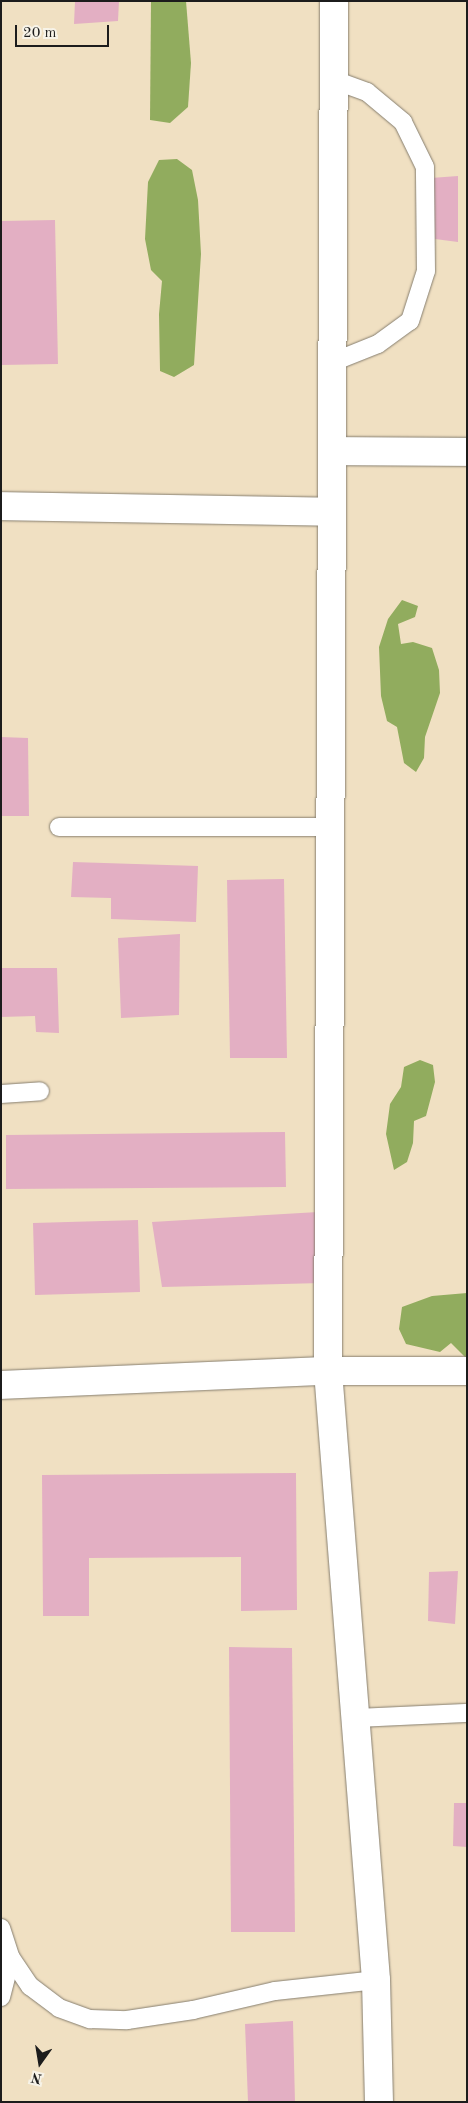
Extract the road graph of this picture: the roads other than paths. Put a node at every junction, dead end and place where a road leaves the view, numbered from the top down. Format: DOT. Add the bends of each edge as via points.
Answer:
graph roads {
  1 [pos="334,1"];
  2 [pos="334,80"];
  3 [pos="333,362"];
  4 [pos="333,452"];
  5 [pos="467,452"];
  6 [pos="1,506"];
  7 [pos="332,512"];
  8 [pos="58,827"];
  9 [pos="331,827"];
  10 [pos="40,1091"];
  11 [pos="1,1094"];
  12 [pos="328,1371"];
  13 [pos="467,1371"];
  14 [pos="1,1384"];
  15 [pos="467,1713"];
  16 [pos="355,1718"];
  17 [pos="1,1928"];
  18 [pos="11,1958"];
  19 [pos="376,1980"];
  20 [pos="1,1998"];
  21 [pos="379,2102"];
  1 -- 2 [label="street"];
  2 -- 3 [label="street"];
  2 -- 3 [label="lane" via="367,92 403,122 426,167 426,271 410,322 378,344"];
  3 -- 4 [label="street"];
  4 -- 5 [label="street"];
  4 -- 7 [label="street"];
  6 -- 7 [label="street"];
  7 -- 9 [label="street"];
  8 -- 9 [label="lane"];
  9 -- 12 [label="street"];
  10 -- 11 [label="lane"];
  12 -- 13 [label="street"];
  12 -- 14 [label="street"];
  12 -- 16 [label="street"];
  15 -- 16 [label="lane"];
  16 -- 19 [label="street"];
  17 -- 18 [label="lane"];
  18 -- 19 [label="lane" via="30,1986 59,2008 90,2019 127,2020 193,2010 275,1991"];
  18 -- 20 [label="lane"];
  19 -- 21 [label="street"];
}
